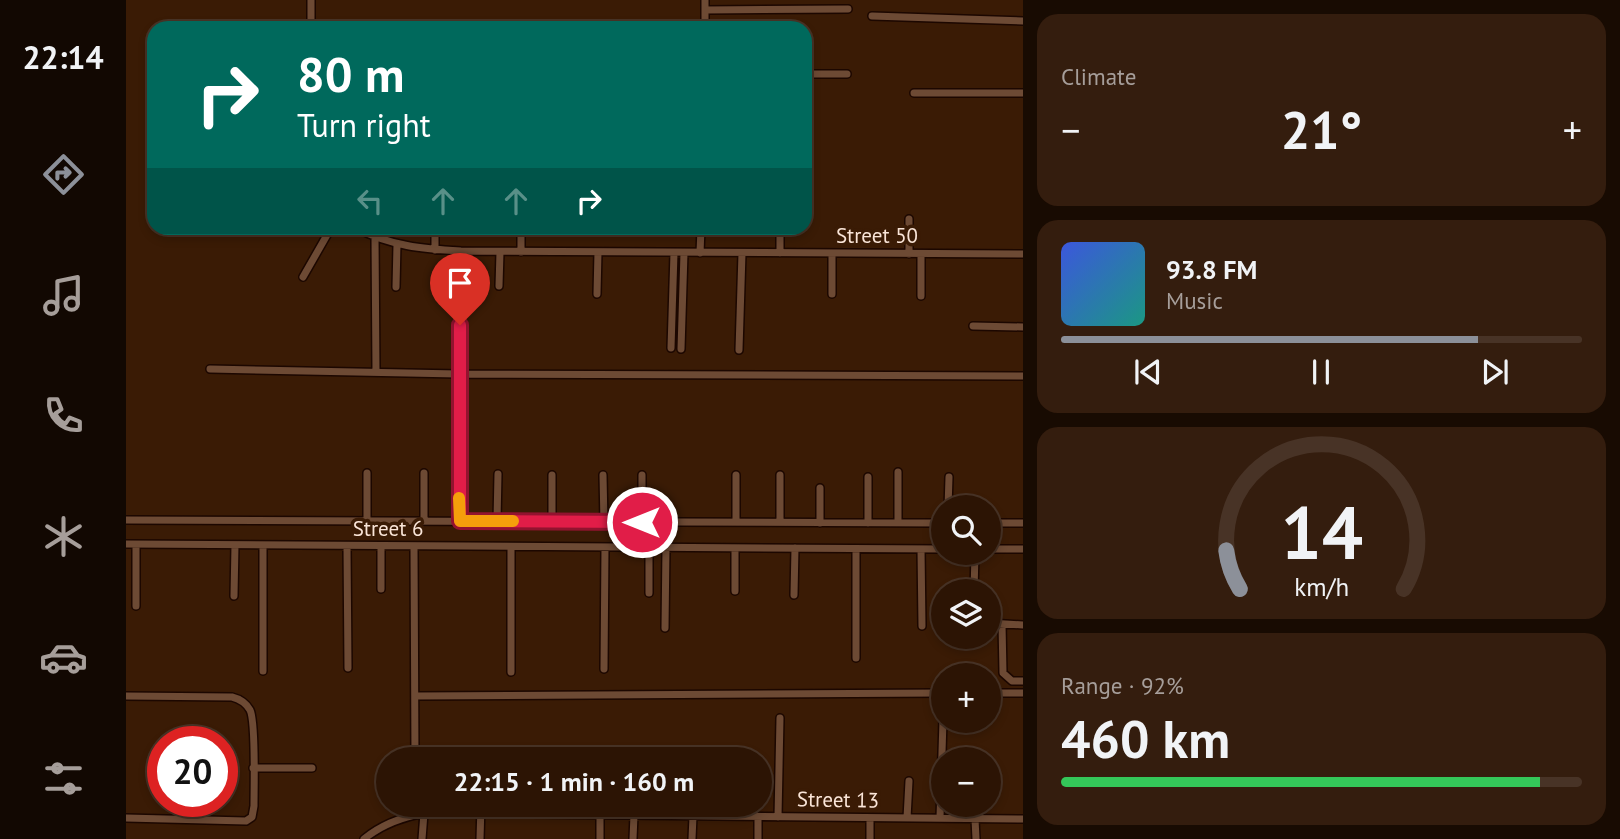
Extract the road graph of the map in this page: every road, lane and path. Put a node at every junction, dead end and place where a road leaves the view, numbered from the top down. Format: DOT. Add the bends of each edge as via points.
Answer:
graph roads {
  1 [pos="311,0"];
  2 [pos="705,0"];
  3 [pos="848,9"];
  4 [pos="705,10"];
  5 [pos="872,16"];
  6 [pos="311,21"];
  7 [pos="705,21"];
  8 [pos="1023,21"];
  9 [pos="812,74"];
  10 [pos="848,74"];
  11 [pos="915,93"];
  12 [pos="1023,93"];
  13 [pos="909,219"];
  14 [pos="327,235"];
  15 [pos="371,235"];
  16 [pos="435,235"];
  17 [pos="521,235"];
  18 [pos="701,235"];
  19 [pos="780,235"];
  20 [pos="375,237"];
  21 [pos="397,244"];
  22 [pos="435,250"];
  23 [pos="461,251"];
  24 [pos="500,252"];
  25 [pos="521,252"];
  26 [pos="598,252"];
  27 [pos="674,253"];
  28 [pos="684,253"];
  29 [pos="700,253"];
  30 [pos="742,253"];
  31 [pos="780,253"];
  32 [pos="832,253"];
  33 [pos="909,254"];
  34 [pos="921,254"];
  35 [pos="1023,254"];
  36 [pos="303,277"];
  37 [pos="499,286"];
  38 [pos="396,287"];
  39 [pos="597,294"];
  40 [pos="832,294"];
  41 [pos="920,296"];
  42 [pos="973,326"];
  43 [pos="1023,327"];
  44 [pos="671,348"];
  45 [pos="681,349"];
  46 [pos="739,350"];
  47 [pos="210,369"];
  48 [pos="376,372"];
  49 [pos="458,374"];
  50 [pos="1023,376"];
  51 [pos="898,472"];
  52 [pos="367,473"];
  53 [pos="424,474"];
  54 [pos="498,474"];
  55 [pos="552,475"];
  56 [pos="603,475"];
  57 [pos="642,475"];
  58 [pos="736,475"];
  59 [pos="780,475"];
  60 [pos="868,477"];
  61 [pos="949,477"];
  62 [pos="820,488"];
  63 [pos="948,495"];
  64 [pos="126,520"];
  65 [pos="366,521"];
  66 [pos="424,521"];
  67 [pos="460,521"];
  68 [pos="497,521"];
  69 [pos="552,522"];
  70 [pos="604,522"];
  71 [pos="642,522"];
  72 [pos="736,522"];
  73 [pos="780,522"];
  74 [pos="820,523"];
  75 [pos="868,523"];
  76 [pos="898,523"];
  77 [pos="931,523"];
  78 [pos="1001,523"];
  79 [pos="1023,523"];
  80 [pos="126,544"];
  81 [pos="136,545"];
  82 [pos="235,545"];
  83 [pos="263,546"];
  84 [pos="348,546"];
  85 [pos="381,546"];
  86 [pos="414,546"];
  87 [pos="512,547"];
  88 [pos="605,547"];
  89 [pos="666,547"];
  90 [pos="649,548"];
  91 [pos="735,548"];
  92 [pos="794,548"];
  93 [pos="856,549"];
  94 [pos="921,549"];
  95 [pos="931,549"];
  96 [pos="1001,549"];
  97 [pos="1023,549"];
  98 [pos="381,589"];
  99 [pos="735,591"];
  100 [pos="649,593"];
  101 [pos="794,594"];
  102 [pos="234,596"];
  103 [pos="136,606"];
  104 [pos="1002,624"];
  105 [pos="1023,625"];
  106 [pos="922,626"];
  107 [pos="665,628"];
  108 [pos="856,659"];
  109 [pos="348,668"];
  110 [pos="604,669"];
  111 [pos="263,671"];
  112 [pos="511,673"];
  113 [pos="1023,681"];
  114 [pos="931,693"];
  115 [pos="1001,693"];
  116 [pos="1023,693"];
  117 [pos="126,696"];
  118 [pos="415,696"];
  119 [pos="780,718"];
  120 [pos="943,733"];
  121 [pos="415,747"];
  122 [pos="253,768"];
  123 [pos="312,768"];
  124 [pos="909,781"];
  125 [pos="409,817"];
  126 [pos="419,817"];
  127 [pos="481,817"];
  128 [pos="600,817"];
  129 [pos="634,817"];
  130 [pos="690,817"];
  131 [pos="758,817"];
  132 [pos="772,817"];
  133 [pos="778,817"];
  134 [pos="126,818"];
  135 [pos="870,818"];
  136 [pos="908,818"];
  137 [pos="940,818"];
  138 [pos="975,819"];
  139 [pos="1023,819"];
  140 [pos="364,839"];
  141 [pos="422,839"];
  142 [pos="480,839"];
  143 [pos="600,839"];
  144 [pos="633,839"];
  145 [pos="692,839"];
  146 [pos="758,839"];
  147 [pos="870,839"];
  148 [pos="976,839"];
  1 -- 6 [label="lane"];
  2 -- 4 [label="lane"];
  3 -- 4 [label="lane"];
  4 -- 7 [label="lane"];
  5 -- 8 [label="lane"];
  9 -- 10 [label="lane"];
  11 -- 12 [label="lane"];
  13 -- 33 [label="lane"];
  14 -- 36 [label="lane"];
  15 -- 20 [label="lane, Street 50"];
  16 -- 22 [label="lane"];
  17 -- 25 [label="lane"];
  18 -- 29 [label="lane"];
  19 -- 31 [label="lane"];
  20 -- 21 [label="lane, Street 50"];
  20 -- 48 [label="lane"];
  21 -- 22 [label="lane, Street 50"];
  21 -- 38 [label="lane"];
  22 -- 23 [label="lane, Street 50"];
  23 -- 24 [label="lane, Street 50"];
  23 -- 49 [label="lane"];
  24 -- 25 [label="lane, Street 50"];
  24 -- 37 [label="lane"];
  25 -- 26 [label="lane, Street 50"];
  26 -- 27 [label="lane, Street 50"];
  26 -- 39 [label="lane"];
  27 -- 28 [label="lane, Street 50"];
  27 -- 44 [label="lane"];
  28 -- 29 [label="lane, Street 50"];
  28 -- 45 [label="lane"];
  29 -- 30 [label="lane, Street 50"];
  30 -- 31 [label="lane, Street 50"];
  30 -- 46 [label="lane"];
  31 -- 32 [label="lane, Street 50"];
  32 -- 33 [label="lane, Street 50"];
  32 -- 40 [label="lane"];
  33 -- 34 [label="lane, Street 50"];
  34 -- 35 [label="lane, Street 50"];
  34 -- 41 [label="lane"];
  42 -- 43 [label="lane"];
  47 -- 48 [label="lane"];
  48 -- 49 [label="lane"];
  49 -- 50 [label="lane"];
  49 -- 67 [label="lane"];
  51 -- 76 [label="lane"];
  52 -- 65 [label="lane"];
  53 -- 66 [label="lane"];
  54 -- 68 [label="lane"];
  55 -- 69 [label="lane"];
  56 -- 70 [label="lane"];
  57 -- 71 [label="lane"];
  58 -- 72 [label="lane"];
  59 -- 73 [label="lane"];
  60 -- 75 [label="lane"];
  61 -- 63 [label="lane"];
  62 -- 74 [label="lane"];
  64 -- 65 [label="lane, Street 6"];
  65 -- 66 [label="lane, Street 6"];
  66 -- 67 [label="lane, Street 6"];
  67 -- 68 [label="lane, Street 6"];
  68 -- 69 [label="lane, Street 6"];
  69 -- 70 [label="lane, Street 6"];
  70 -- 71 [label="lane, Street 6"];
  71 -- 72 [label="lane, Street 6"];
  72 -- 73 [label="lane, Street 6"];
  73 -- 74 [label="lane, Street 6"];
  74 -- 75 [label="lane, Street 6"];
  75 -- 76 [label="lane, Street 6"];
  76 -- 77 [label="lane, Street 6"];
  78 -- 79 [label="lane"];
  80 -- 81 [label="lane, Street 6"];
  81 -- 82 [label="lane, Street 6"];
  81 -- 103 [label="lane"];
  82 -- 83 [label="lane, Street 6"];
  82 -- 102 [label="lane"];
  83 -- 84 [label="lane, Street 6"];
  83 -- 111 [label="lane"];
  84 -- 85 [label="lane, Street 6"];
  84 -- 109 [label="lane"];
  85 -- 86 [label="lane, Street 6"];
  85 -- 98 [label="lane"];
  86 -- 87 [label="lane, Street 6"];
  86 -- 118 [label="lane"];
  87 -- 88 [label="lane, Street 6"];
  87 -- 112 [label="lane"];
  88 -- 90 [label="lane, Street 6"];
  88 -- 110 [label="lane"];
  89 -- 90 [label="lane, Street 6"];
  89 -- 91 [label="lane, Street 6"];
  89 -- 107 [label="lane"];
  90 -- 100 [label="lane"];
  91 -- 92 [label="lane, Street 6"];
  91 -- 99 [label="lane"];
  92 -- 93 [label="lane, Street 6"];
  92 -- 101 [label="lane"];
  93 -- 94 [label="lane, Street 6"];
  93 -- 108 [label="lane"];
  94 -- 95 [label="lane, Street 6"];
  94 -- 106 [label="lane"];
  96 -- 97 [label="lane"];
  104 -- 105 [label="lane"];
  104 -- 113 [label="lane" via="1003,673 1012,681"];
  114 -- 118 [label="lane"];
  115 -- 116 [label="lane"];
  117 -- 122 [label="lane" via="239,699 252,717"];
  118 -- 121 [label="lane"];
  119 -- 133 [label="lane"];
  120 -- 137 [label="lane"];
  122 -- 123 [label="lane"];
  122 -- 134 [label="lane" via="253,813 246,821"];
  124 -- 136 [label="lane"];
  125 -- 140 [label="lane, Street 13"];
  126 -- 141 [label="lane"];
  127 -- 142 [label="lane"];
  128 -- 143 [label="lane"];
  129 -- 144 [label="lane"];
  130 -- 145 [label="lane"];
  131 -- 146 [label="lane"];
  132 -- 133 [label="lane, Street 13"];
  133 -- 135 [label="lane, Street 13"];
  135 -- 136 [label="lane, Street 13"];
  135 -- 147 [label="lane"];
  136 -- 137 [label="lane, Street 13"];
  137 -- 138 [label="lane, Street 13"];
  138 -- 139 [label="lane, Street 13"];
  138 -- 148 [label="lane"];
}
